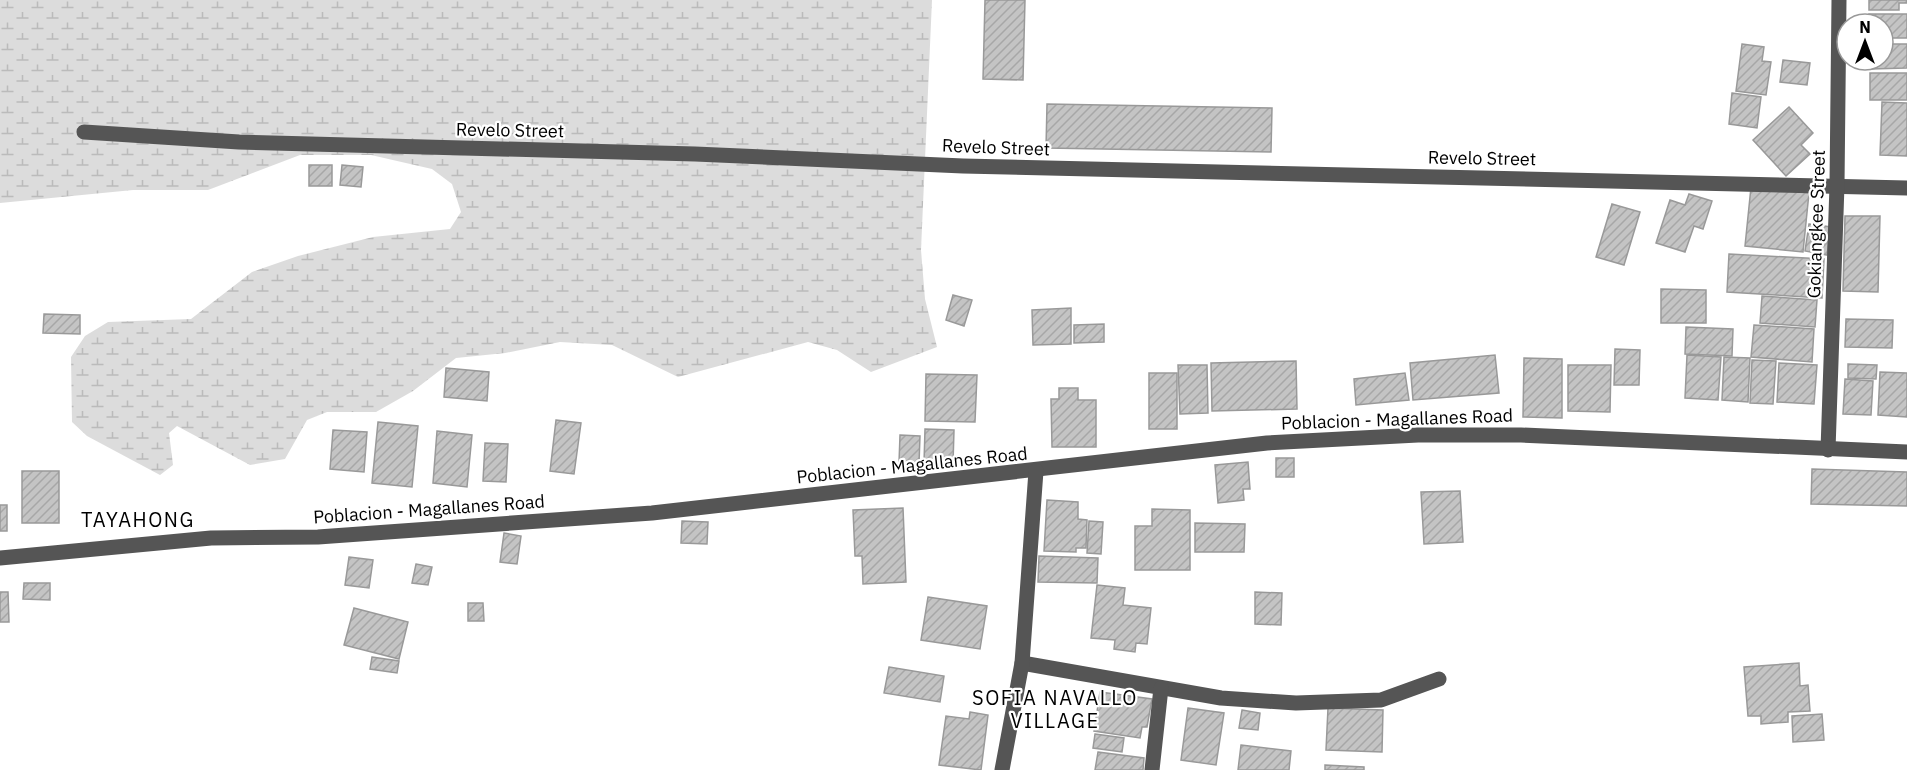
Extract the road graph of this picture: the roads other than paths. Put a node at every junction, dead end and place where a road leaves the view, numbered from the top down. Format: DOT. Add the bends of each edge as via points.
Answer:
graph roads {
  1 [pos="1839,0"];
  2 [pos="84,132"];
  3 [pos="1837,185"];
  4 [pos="1907,188"];
  5 [pos="1828,450"];
  6 [pos="1907,452"];
  7 [pos="1036,471"];
  8 [pos="0,558"];
  9 [pos="1022,663"];
  10 [pos="1439,679"];
  11 [pos="1161,688"];
  12 [pos="1002,770"];
  13 [pos="1152,770"];
  1 -- 3 [label="street, Gokiangkee Street"];
  2 -- 3 [label="street, Revelo Street" via="238,142 695,154 963,166"];
  3 -- 4 [label="street, Revelo Street"];
  3 -- 5 [label="street, Gokiangkee Street"];
  5 -- 6 [label="street, Poblacion - Magallanes Road"];
  5 -- 7 [label="street, Poblacion - Magallanes Road" via="1594,437 1418,435 1267,443"];
  7 -- 8 [label="street, Poblacion - Magallanes Road" via="652,513 318,537 211,538"];
  7 -- 9 [label="street"];
  9 -- 11 [label="street"];
  9 -- 12 [label="street"];
  10 -- 11 [label="street" via="1381,700 1296,703 1221,698"];
  11 -- 13 [label="street"];
}
